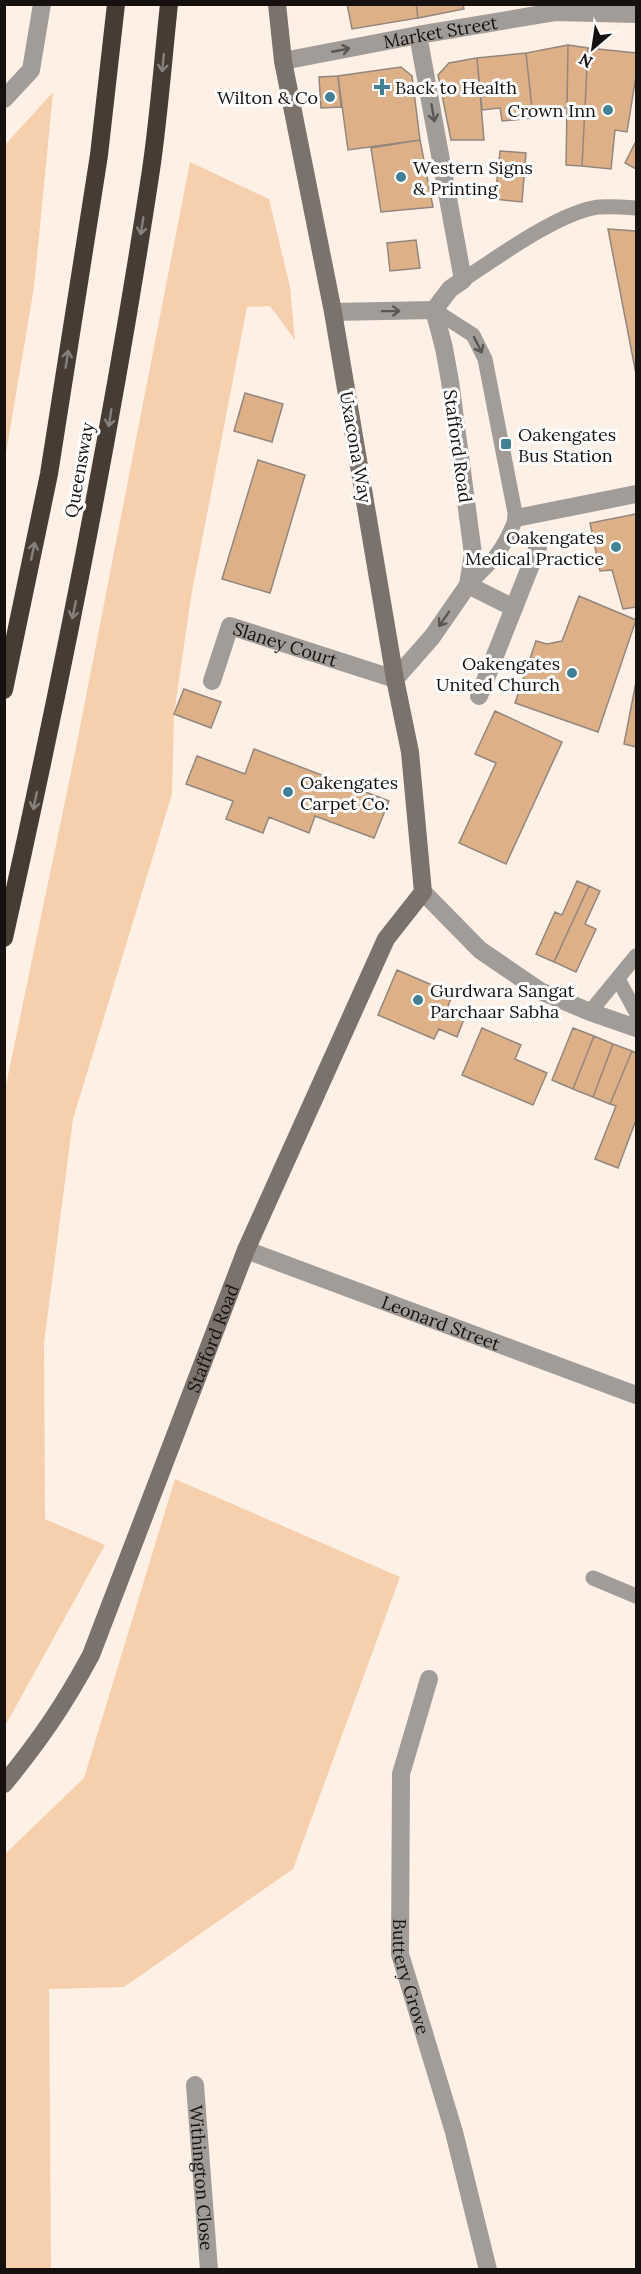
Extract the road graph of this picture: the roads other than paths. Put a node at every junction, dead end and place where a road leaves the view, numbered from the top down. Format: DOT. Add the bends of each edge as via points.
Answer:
graph roads {
  1 [pos="42,4"];
  2 [pos="116,4"];
  3 [pos="170,4"];
  4 [pos="277,4"];
  5 [pos="636,14"];
  6 [pos="418,35"];
  7 [pos="283,61"];
  8 [pos="4,99"];
  9 [pos="636,208"];
  10 [pos="463,280"];
  11 [pos="434,310"];
  12 [pos="333,312"];
  13 [pos="636,494"];
  14 [pos="516,518"];
  15 [pos="538,547"];
  16 [pos="468,585"];
  17 [pos="514,609"];
  18 [pos="395,679"];
  19 [pos="212,681"];
  20 [pos="4,690"];
  21 [pos="479,696"];
  22 [pos="423,892"];
  23 [pos="4,938"];
  24 [pos="636,956"];
  25 [pos="618,979"];
  26 [pos="590,1012"];
  27 [pos="636,1012"];
  28 [pos="636,1028"];
  29 [pos="246,1250"];
  30 [pos="636,1395"];
  31 [pos="593,1578"];
  32 [pos="636,1596"];
  33 [pos="429,1679"];
  34 [pos="4,1784"];
  35 [pos="195,2085"];
  36 [pos="209,2270"];
  37 [pos="488,2270"];
  1 -- 8 [label="street" via="31,70"];
  20 -- 2 [label="highway, Queensway, one-way" via="49,474 99,155"];
  3 -- 23 [label="highway, Queensway, one-way" via="151,168 99,484"];
  4 -- 7 [label="street, Uxacona Way"];
  5 -- 6 [label="street, Market Street" via="555,12"];
  7 -- 6 [label="street, Market Street, one-way"];
  6 -- 10 [label="street, one-way"];
  7 -- 12 [label="street, Uxacona Way"];
  9 -- 10 [label="lane" via="597,207 573,214"];
  10 -- 11 [label="street"];
  12 -- 11 [label="street, one-way"];
  11 -- 14 [label="lane, one-way" via="473,335 485,359"];
  11 -- 16 [label="street, Stafford Road" via="450,381 473,554"];
  12 -- 18 [label="street, Uxacona Way"];
  13 -- 14 [label="street"];
  14 -- 16 [label="lane" via="508,541"];
  15 -- 17 [label="street"];
  16 -- 17 [label="street"];
  16 -- 18 [label="street, Stafford Road, one-way" via="432,637"];
  17 -- 21 [label="street"];
  18 -- 19 [label="street, Slaney Court" via="230,626"];
  18 -- 22 [label="street, Uxacona Way" via="410,753"];
  22 -- 26 [label="street" via="480,950 540,991"];
  22 -- 29 [label="street, Stafford Road" via="386,939"];
  24 -- 25 [label="lane"];
  25 -- 26 [label="lane"];
  25 -- 27 [label="lane"];
  26 -- 28 [label="street"];
  29 -- 30 [label="street, Leonard Street"];
  29 -- 34 [label="street, Stafford Road" via="91,1655 39,1742"];
  31 -- 32 [label="lane"];
  33 -- 37 [label="street, Buttery Grove" via="401,1774 400,1954 454,2132"];
  35 -- 36 [label="street, Withington Close"];
}
